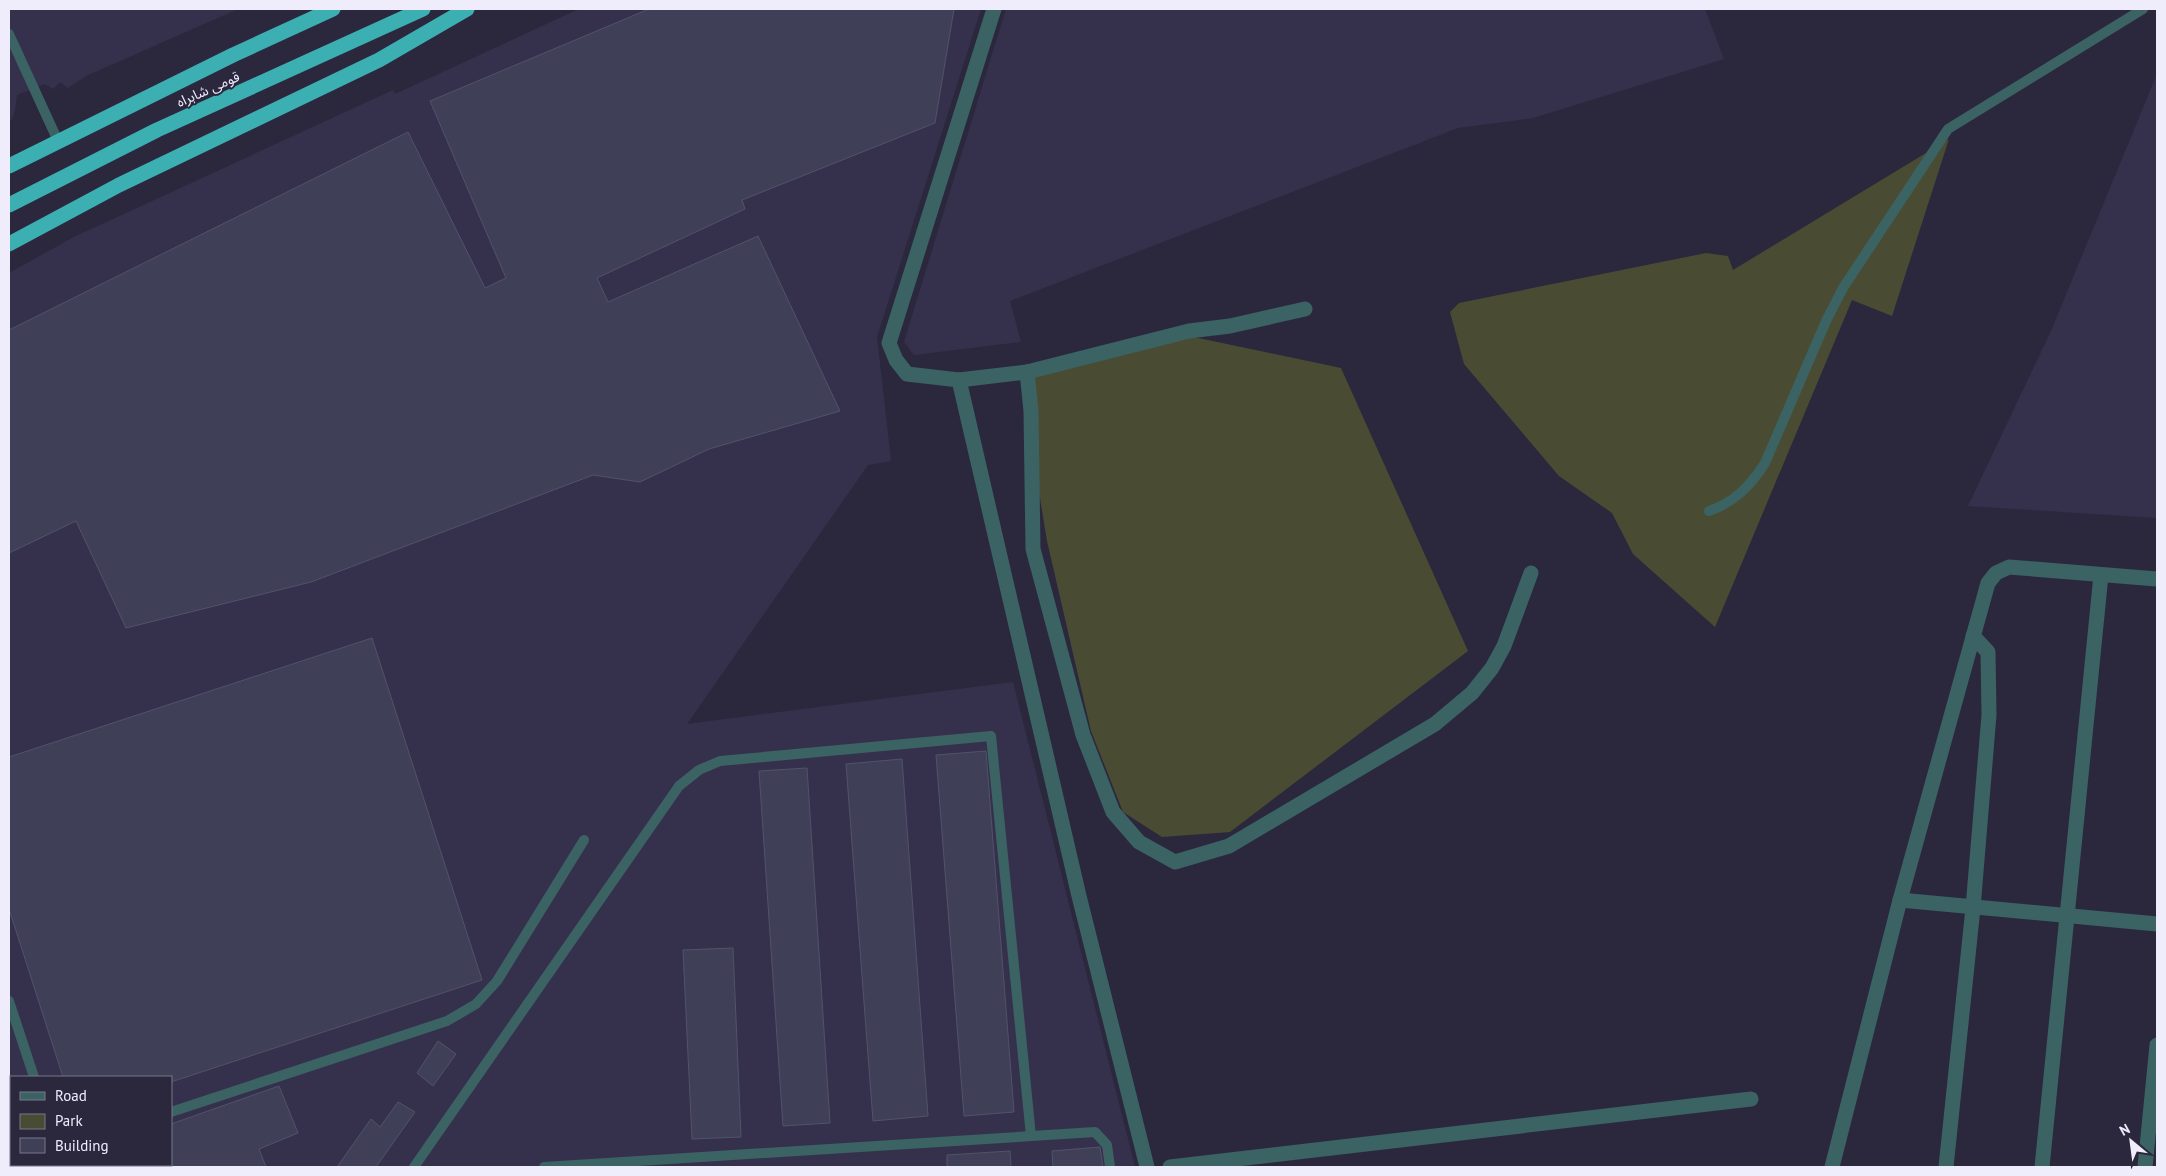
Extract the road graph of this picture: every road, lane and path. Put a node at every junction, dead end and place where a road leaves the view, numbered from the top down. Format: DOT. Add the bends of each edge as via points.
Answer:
graph roads {
  1 [pos="333,9"];
  2 [pos="423,9"];
  3 [pos="467,9"];
  4 [pos="994,9"];
  5 [pos="2143,9"];
  6 [pos="9,34"];
  7 [pos="58,141"];
  8 [pos="9,166"];
  9 [pos="9,206"];
  10 [pos="9,244"];
  11 [pos="1305,309"];
  12 [pos="1027,372"];
  13 [pos="959,380"];
  14 [pos="1710,511"];
  15 [pos="1531,573"];
  16 [pos="2101,575"];
  17 [pos="2157,580"];
  18 [pos="1973,636"];
  19 [pos="584,840"];
  20 [pos="1900,900"];
  21 [pos="1973,908"];
  22 [pos="2066,916"];
  23 [pos="2157,924"];
  24 [pos="9,1001"];
  25 [pos="2157,1045"];
  26 [pos="34,1076"];
  27 [pos="1751,1099"];
  28 [pos="172,1112"];
  29 [pos="1031,1136"];
  30 [pos="414,1167"];
  31 [pos="544,1167"];
  32 [pos="1110,1167"];
  33 [pos="1147,1167"];
  34 [pos="1170,1167"];
  35 [pos="1832,1167"];
  36 [pos="1946,1167"];
  37 [pos="2042,1167"];
  38 [pos="2145,1167"];
  1 -- 7 [label="highway, قومی شاہراہ" via="233,54"];
  2 -- 9 [label="highway, قومی شاہراہ" via="157,130"];
  3 -- 10 [label="highway" via="379,60 119,185"];
  4 -- 13 [label="street" via="889,343 907,374"];
  5 -- 14 [label="lane" via="1948,129 1843,288 1765,463 1752,482 1725,506"];
  6 -- 7 [label="lane"];
  7 -- 8 [label="highway, قومی شاہراہ"];
  11 -- 12 [label="street" via="1230,326 1189,331"];
  12 -- 13 [label="street"];
  12 -- 15 [label="street" via="1031,411 1033,549 1083,735 1113,812 1139,842 1175,862 1229,846 1435,724 1472,693 1492,668 1504,646"];
  13 -- 33 [label="street" via="1078,896"];
  16 -- 17 [label="street"];
  16 -- 18 [label="street" via="2009,568 1996,573 1988,583"];
  16 -- 22 [label="street"];
  18 -- 20 [label="street"];
  18 -- 21 [label="street" via="1988,652 1989,715"];
  19 -- 28 [label="lane" via="497,981 476,1004 447,1022"];
  20 -- 21 [label="street"];
  20 -- 35 [label="street"];
  21 -- 22 [label="street"];
  21 -- 36 [label="street"];
  22 -- 23 [label="street"];
  22 -- 37 [label="street"];
  24 -- 26 [label="lane"];
  25 -- 38 [label="street"];
  27 -- 34 [label="street"];
  29 -- 30 [label="lane" via="991,736 720,761 699,770 679,786"];
  29 -- 31 [label="lane"];
  29 -- 32 [label="lane" via="1095,1132 1107,1145"];
}
